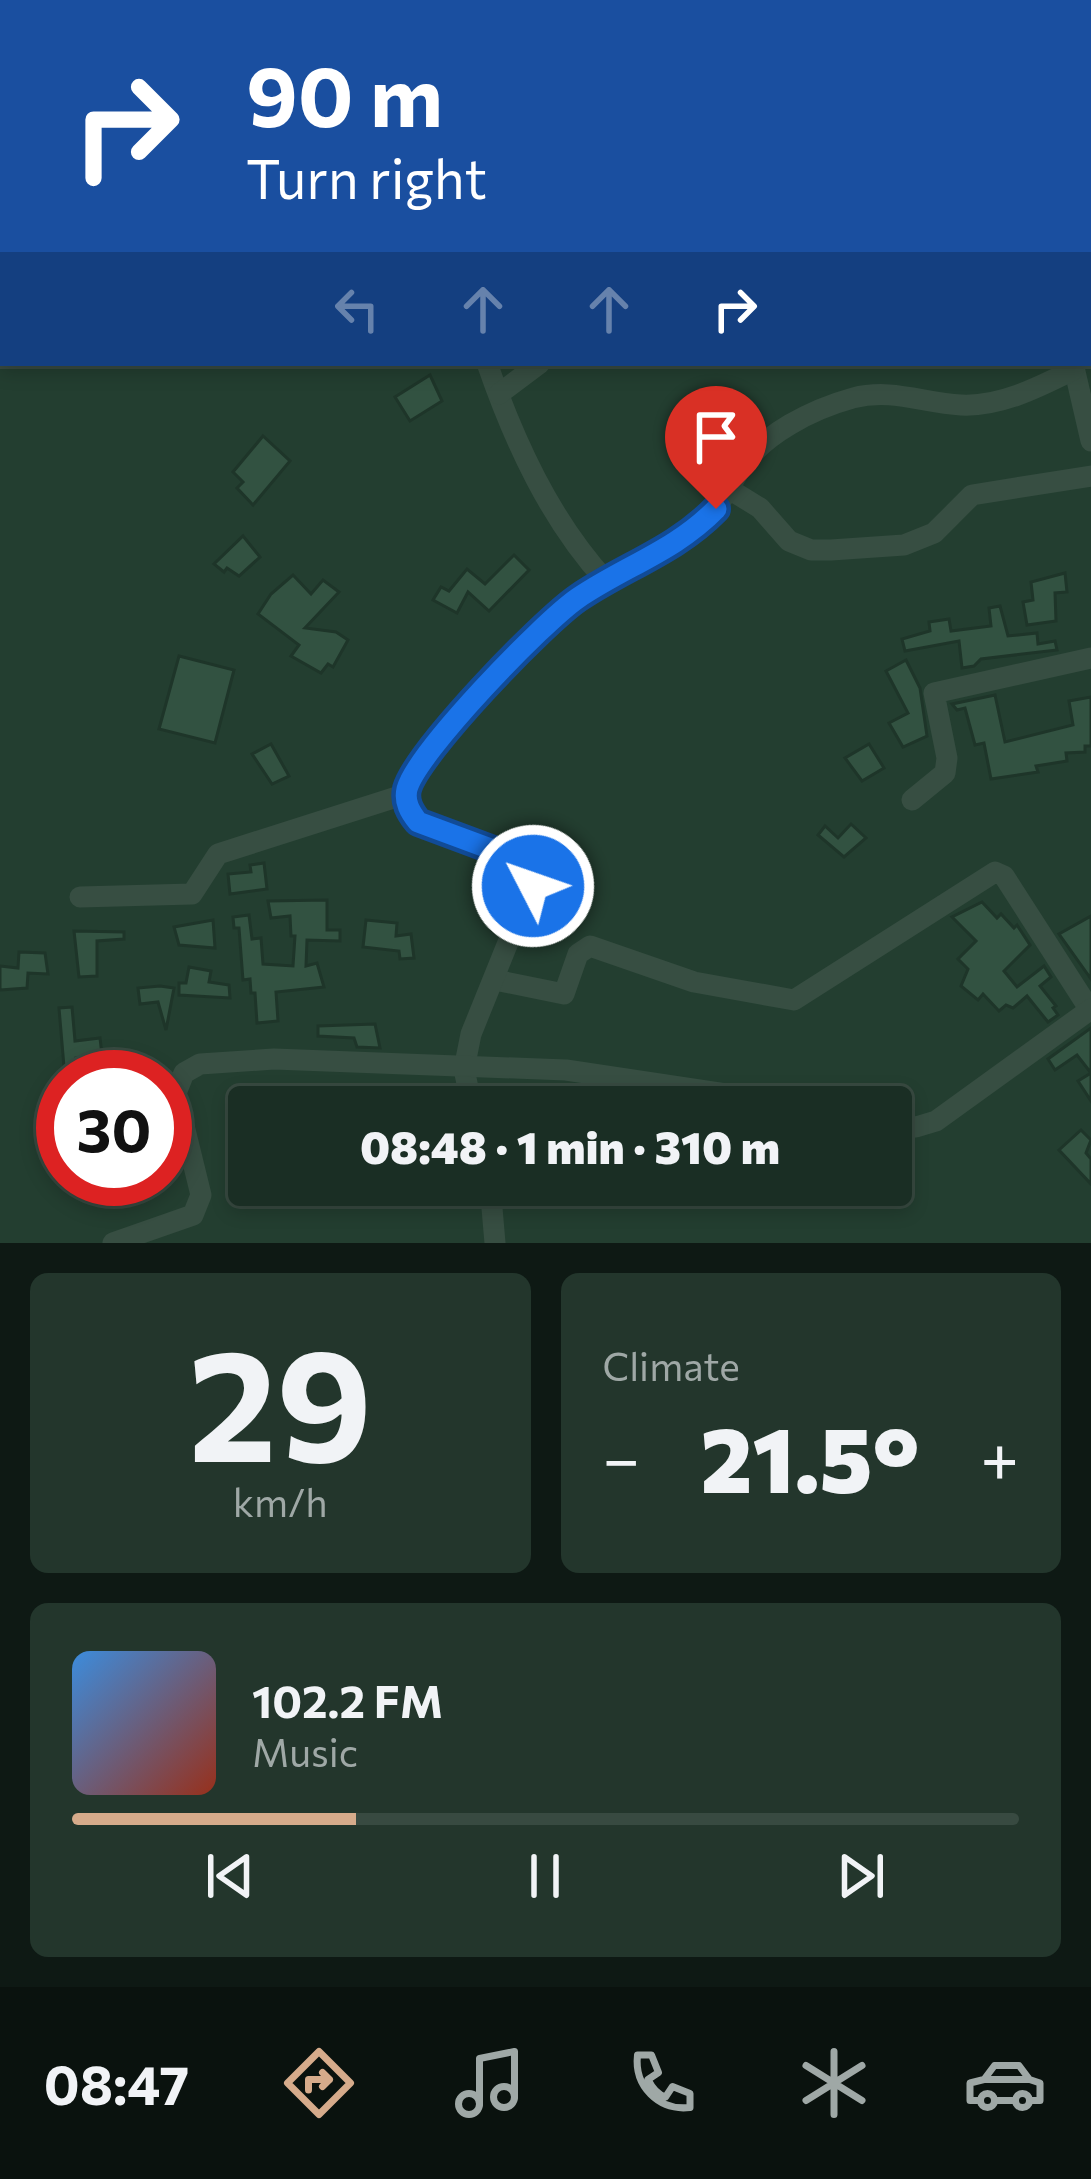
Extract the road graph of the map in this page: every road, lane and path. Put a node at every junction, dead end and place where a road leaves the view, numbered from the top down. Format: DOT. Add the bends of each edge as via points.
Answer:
graph roads {
  1 [pos="488,366"];
  2 [pos="536,366"];
  3 [pos="1073,366"];
  4 [pos="499,394"];
  5 [pos="1091,441"];
  6 [pos="1091,476"];
  7 [pos="729,489"];
  8 [pos="606,581"];
  9 [pos="1091,658"];
  10 [pos="406,794"];
  11 [pos="912,800"];
  12 [pos="80,896"];
  13 [pos="495,980"];
  14 [pos="1090,1009"];
  15 [pos="464,1069"];
  16 [pos="468,1086"];
  17 [pos="677,1086"];
  18 [pos="912,1127"];
  19 [pos="492,1206"];
  20 [pos="113,1243"];
  21 [pos="495,1243"];
  1 -- 4 [label="street"];
  2 -- 4 [label="street"];
  3 -- 5 [label="street"];
  3 -- 7 [label="street" via="988,404 907,394 819,411 764,443"];
  4 -- 8 [label="street" via="544,494"];
  6 -- 7 [label="street" via="972,495 934,533 904,545 831,550 789,541"];
  7 -- 8 [label="street" via="692,533"];
  8 -- 10 [label="street" via="516,652"];
  9 -- 11 [label="street" via="934,692 945,772"];
  10 -- 12 [label="street" via="218,854 192,894"];
  10 -- 13 [label="street" via="424,825 515,858 532,872"];
  13 -- 14 [label="street" via="564,994 578,954 590,946 694,982 794,1000 995,872"];
  13 -- 15 [label="street"];
  14 -- 18 [label="street" via="936,1120"];
  15 -- 16 [label="street"];
  15 -- 17 [label="street" via="586,1072"];
  15 -- 20 [label="street" via="274,1059 190,1069 176,1094 199,1208"];
  19 -- 21 [label="street"];
}
